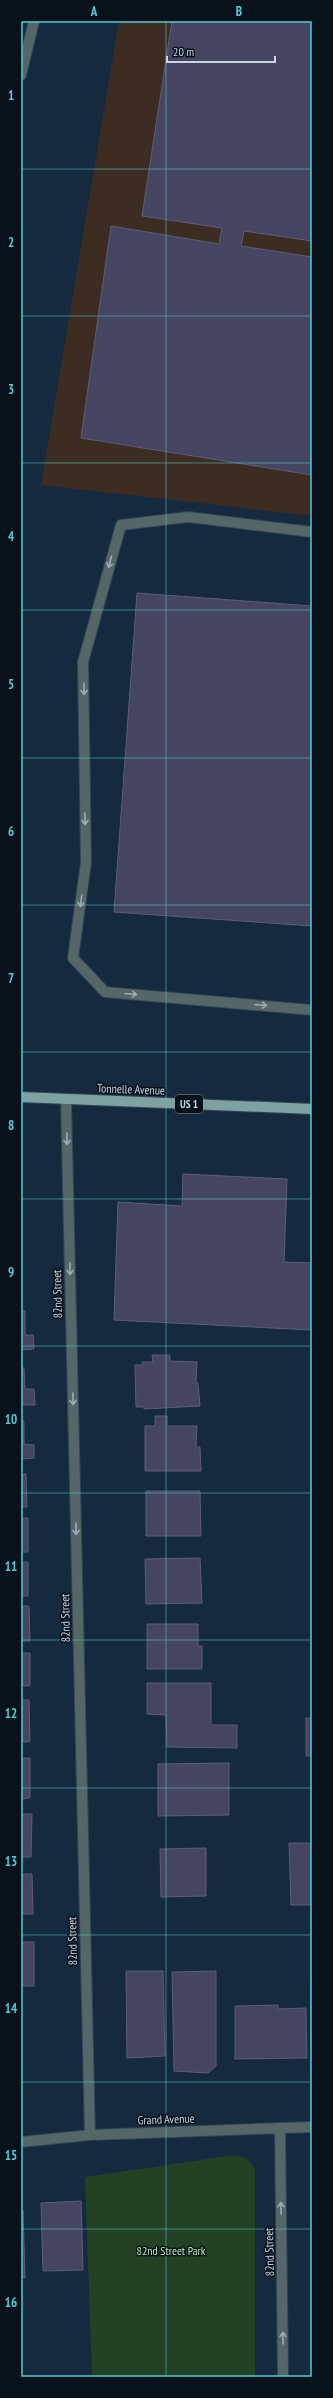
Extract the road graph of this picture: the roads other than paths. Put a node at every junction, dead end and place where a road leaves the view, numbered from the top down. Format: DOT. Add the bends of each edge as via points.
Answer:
graph roads {
  1 [pos="34,21"];
  2 [pos="21,75"];
  3 [pos="312,532"];
  4 [pos="312,1010"];
  5 [pos="21,1097"];
  6 [pos="66,1100"];
  7 [pos="312,1109"];
  8 [pos="312,2127"];
  9 [pos="280,2128"];
  10 [pos="90,2135"];
  11 [pos="21,2142"];
  12 [pos="283,2377"];
  1 -- 2 [label="street"];
  3 -- 4 [label="street, one-way" via="188,517 121,525 83,662 86,862 74,958 105,992"];
  5 -- 6 [label="main road, Tonnelle Avenue / US 1"];
  6 -- 7 [label="main road, Tonnelle Avenue / US 1"];
  6 -- 10 [label="street, 82nd Street, one-way"];
  8 -- 9 [label="street, Grand Avenue"];
  9 -- 10 [label="street, Grand Avenue"];
  12 -- 9 [label="street, 82nd Street, one-way"];
  10 -- 11 [label="street, Grand Avenue"];
}
